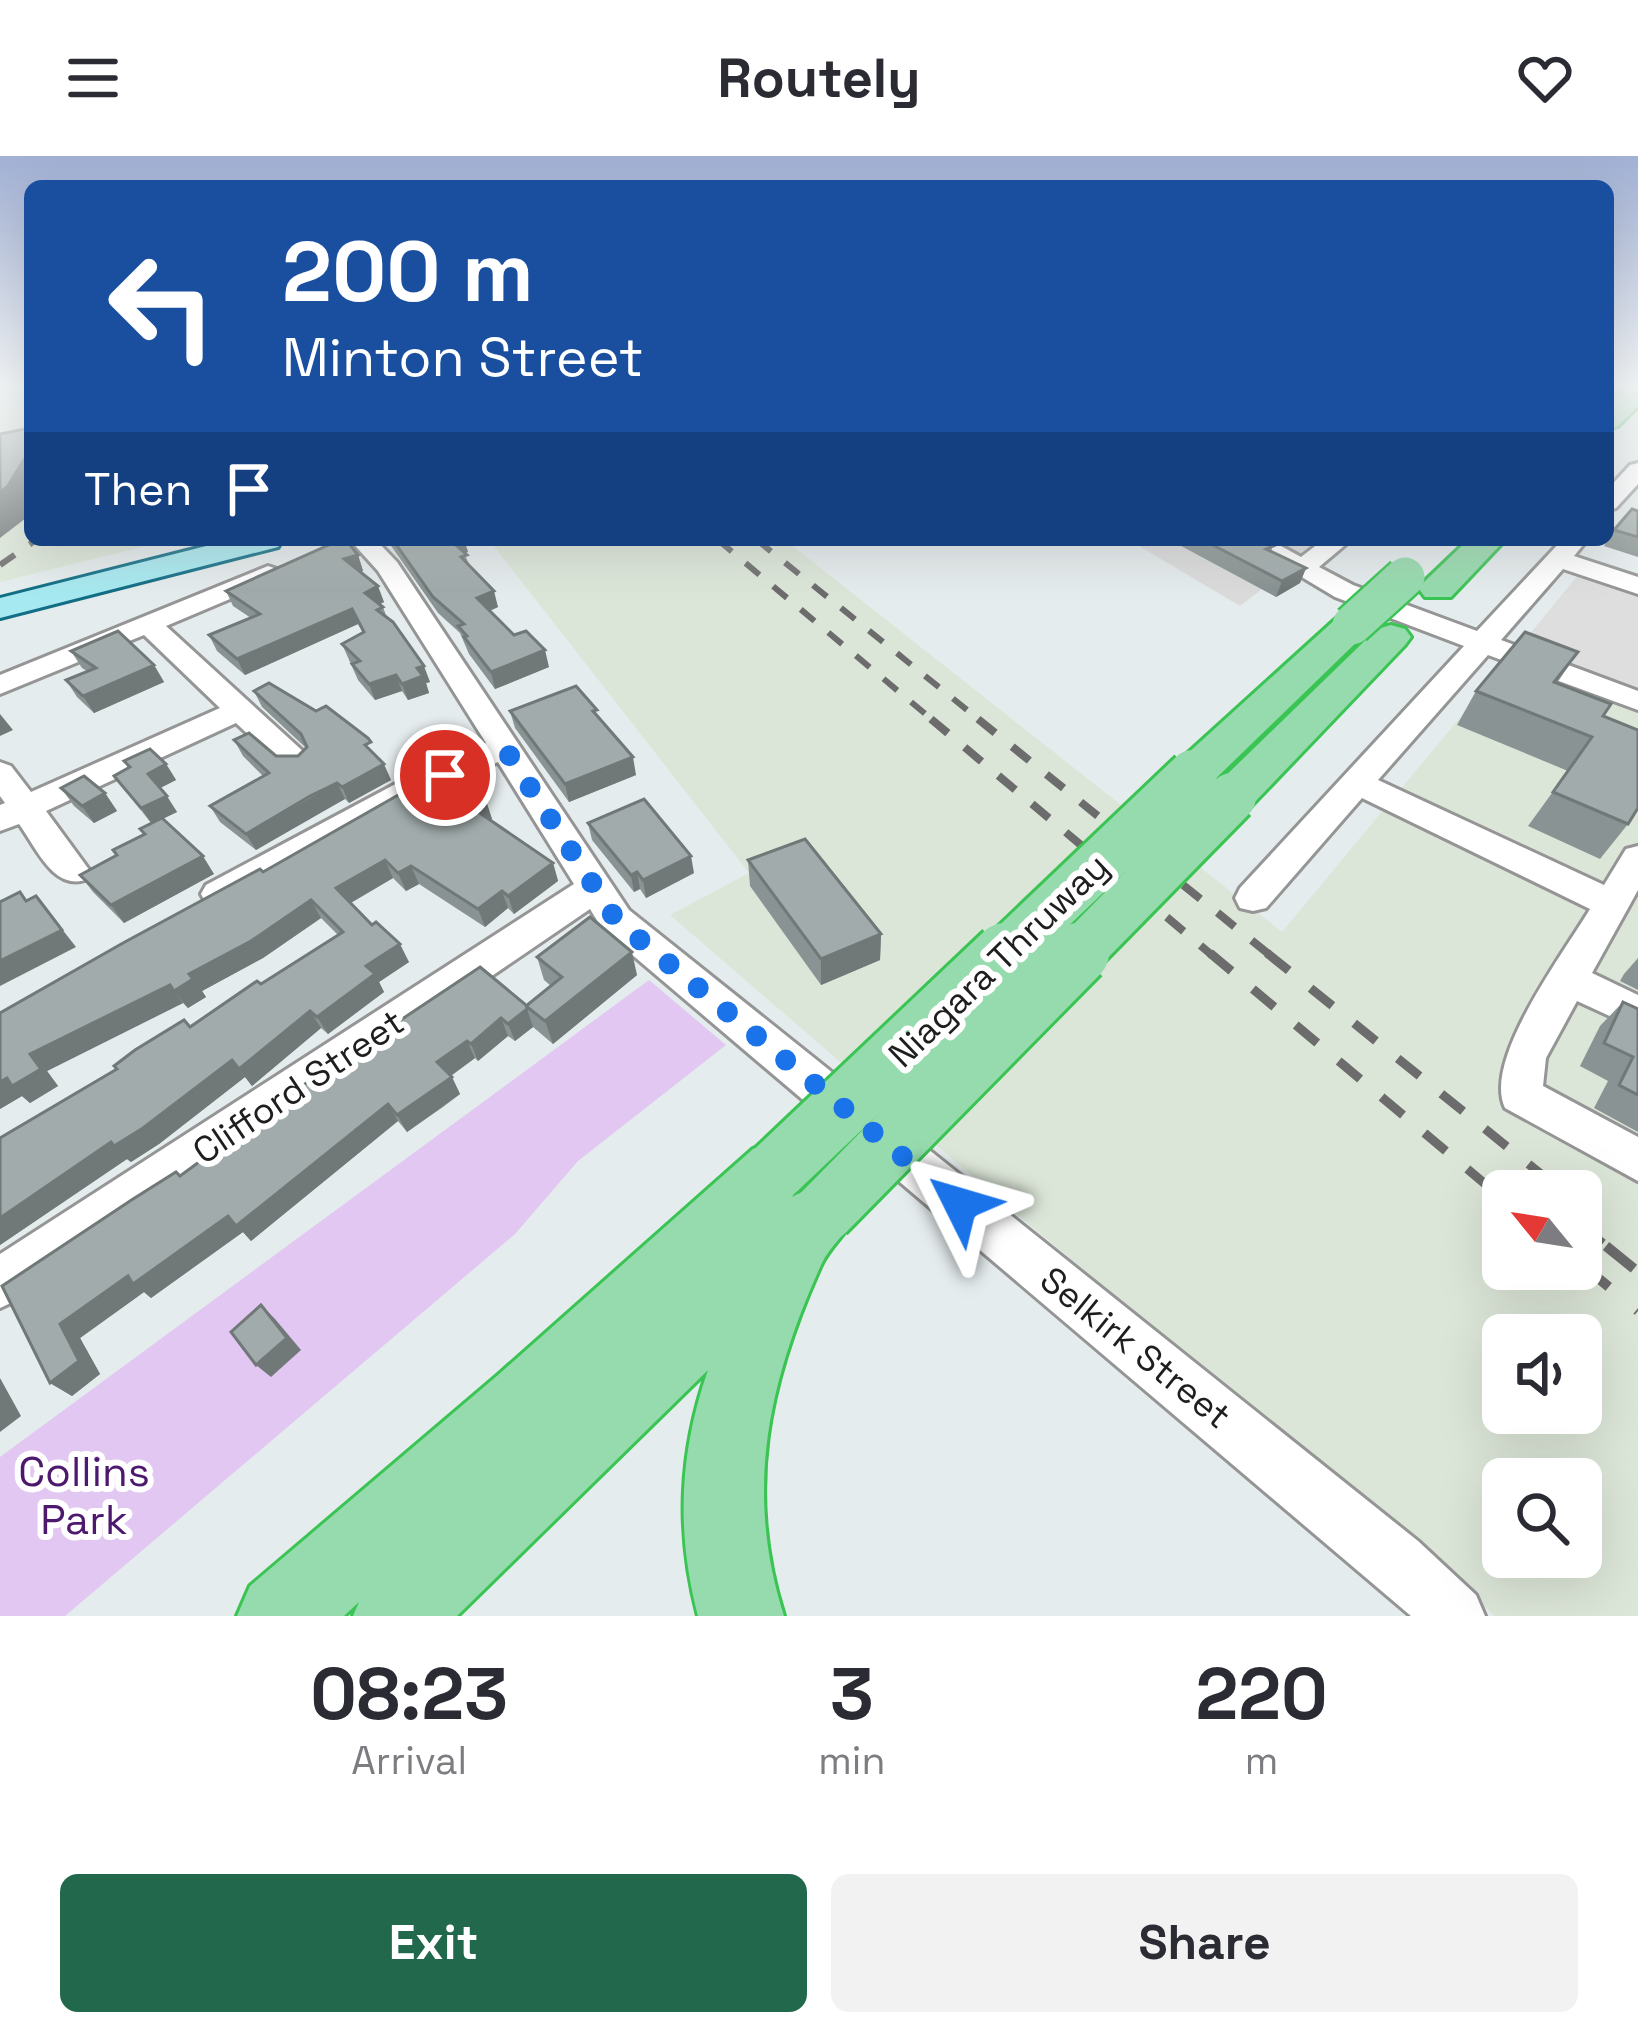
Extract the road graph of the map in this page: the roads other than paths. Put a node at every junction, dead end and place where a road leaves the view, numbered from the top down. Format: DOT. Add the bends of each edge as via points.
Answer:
graph roads {
  1 [pos="1638,470"];
  2 [pos="1622,497"];
  3 [pos="243,546"];
  4 [pos="368,546"];
  5 [pos="1263,546"];
  6 [pos="1331,546"];
  7 [pos="1440,546"];
  8 [pos="1479,546"];
  9 [pos="1566,550"];
  10 [pos="302,559"];
  11 [pos="1303,567"];
  12 [pos="1421,583"];
  13 [pos="1638,586"];
  14 [pos="0,608"];
  15 [pos="149,625"];
  16 [pos="1483,642"];
  17 [pos="0,685"];
  18 [pos="1638,700"];
  19 [pos="239,710"];
  20 [pos="504,747"];
  21 [pos="295,761"];
  22 [pos="0,773"];
  23 [pos="1355,782"];
  24 [pos="14,814"];
  25 [pos="1638,858"];
  26 [pos="72,871"];
  27 [pos="596,888"];
  28 [pos="1253,898"];
  29 [pos="1612,904"];
  30 [pos="188,911"];
  31 [pos="1569,979"];
  32 [pos="1638,1013"];
  33 [pos="1638,1160"];
  34 [pos="800,1206"];
  35 [pos="0,1283"];
  36 [pos="280,1616"];
  37 [pos="396,1616"];
  38 [pos="742,1616"];
  39 [pos="1455,1616"];
  1 -- 2 [label="street"];
  3 -- 14 [label="main road"];
  4 -- 20 [label="street, Selkirk Street"];
  5 -- 11 [label="street"];
  6 -- 11 [label="street"];
  7 -- 12 [label="highway, Niagara Thruway"];
  8 -- 12 [label="highway, Niagara Thruway"];
  9 -- 13 [label="street"];
  9 -- 16 [label="street"];
  10 -- 15 [label="street"];
  11 -- 16 [label="street" via="1344,591"];
  12 -- 34 [label="highway, Niagara Thruway, bridge"];
  15 -- 17 [label="street"];
  15 -- 19 [label="street"];
  16 -- 18 [label="street"];
  16 -- 23 [label="street"];
  19 -- 21 [label="street"];
  19 -- 24 [label="street"];
  20 -- 27 [label="street, Selkirk Street"];
  20 -- 30 [label="street"];
  22 -- 24 [label="street"];
  23 -- 28 [label="street"];
  23 -- 29 [label="street"];
  24 -- 26 [label="street"];
  25 -- 29 [label="street"];
  27 -- 35 [label="street, Clifford Street"];
  27 -- 39 [label="street, Selkirk Street" via="616,920"];
  29 -- 31 [label="street"];
  31 -- 32 [label="street"];
  31 -- 33 [label="street" via="1525,1056 1520,1096"];
  34 -- 36 [label="highway, Niagara Thruway" via="525,1402"];
  34 -- 37 [label="highway, Niagara Thruway"];
  34 -- 38 [label="highway" via="724,1435 722,1544"];
}
